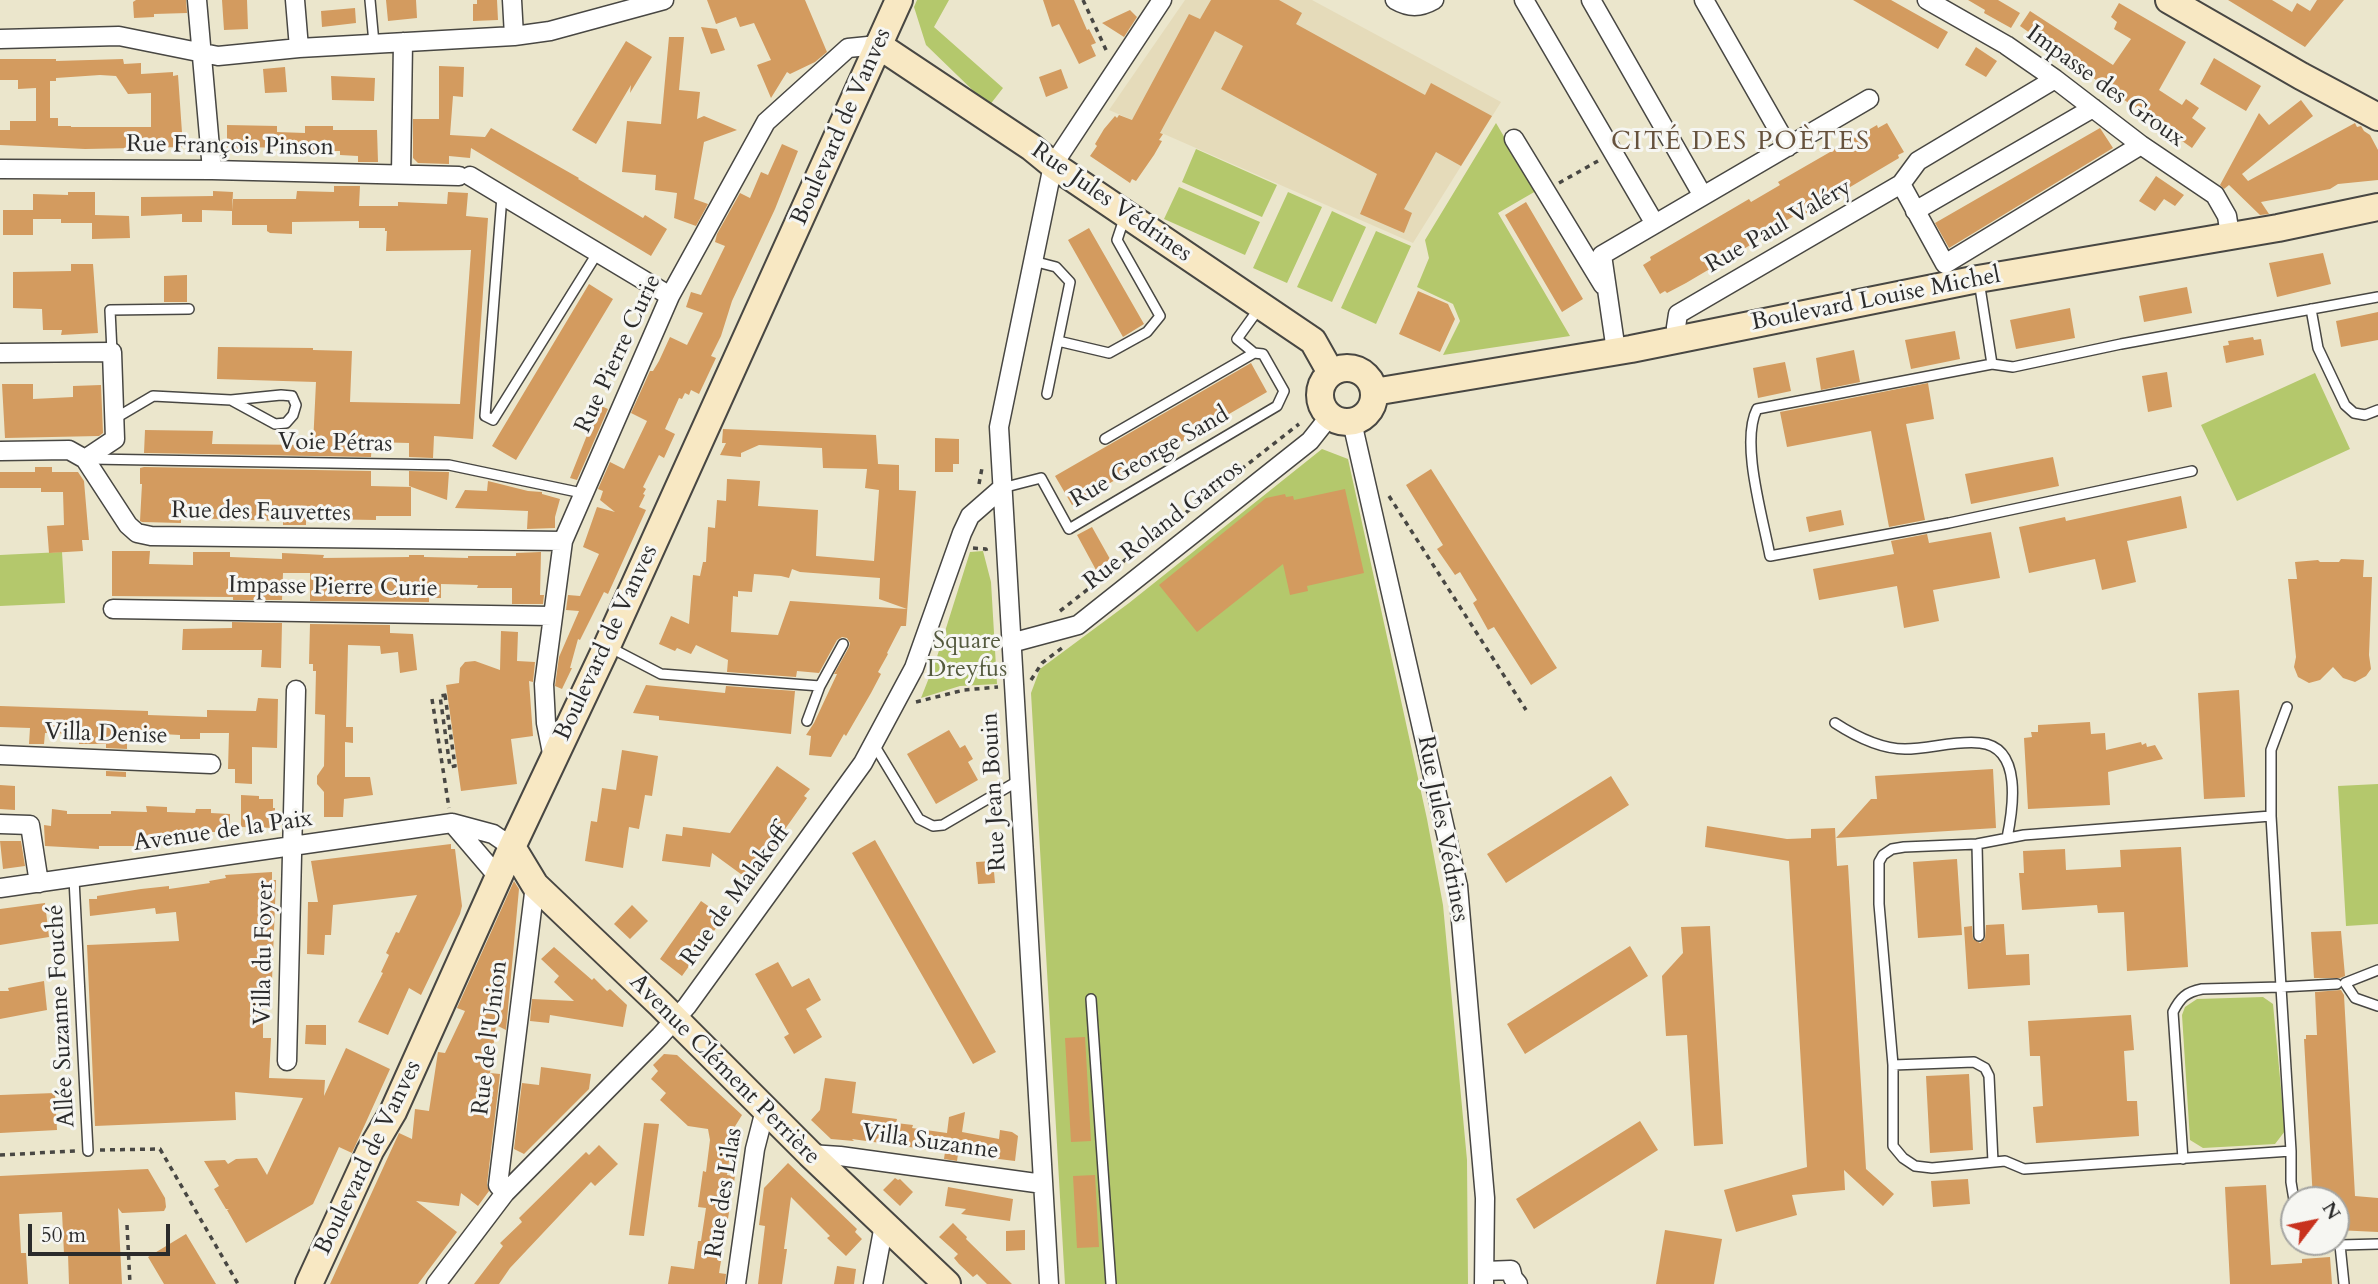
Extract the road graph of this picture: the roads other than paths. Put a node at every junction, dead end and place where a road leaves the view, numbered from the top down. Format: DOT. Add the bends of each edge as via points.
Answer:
graph roads {
  1 [pos="197,0"];
  2 [pos="295,0"];
  3 [pos="370,0"];
  4 [pos="512,0"];
  5 [pos="664,0"];
  6 [pos="899,0"];
  7 [pos="1162,0"];
  8 [pos="1395,0"];
  9 [pos="1434,0"];
  10 [pos="1524,0"];
  11 [pos="1591,0"];
  12 [pos="1704,0"];
  13 [pos="1927,0"];
  14 [pos="2169,0"];
  15 [pos="514,36"];
  16 [pos="0,39"];
  17 [pos="403,42"];
  18 [pos="374,43"];
  19 [pos="878,45"];
  20 [pos="299,48"];
  21 [pos="200,53"];
  22 [pos="2055,79"];
  23 [pos="1869,99"];
  24 [pos="2093,108"];
  25 [pos="2378,117"];
  26 [pos="1514,139"];
  27 [pos="2141,145"];
  28 [pos="1788,147"];
  29 [pos="1053,165"];
  30 [pos="0,169"];
  31 [pos="212,170"];
  32 [pos="401,174"];
  33 [pos="1901,184"];
  34 [pos="502,194"];
  35 [pos="1703,196"];
  36 [pos="2378,207"];
  37 [pos="1915,211"];
  38 [pos="1126,214"];
  39 [pos="1655,224"];
  40 [pos="2230,235"];
  41 [pos="598,252"];
  42 [pos="1033,261"];
  43 [pos="1947,274"];
  44 [pos="1979,279"];
  45 [pos="1609,295"];
  46 [pos="670,296"];
  47 [pos="2378,297"];
  48 [pos="1261,305"];
  49 [pos="189,309"];
  50 [pos="2311,309"];
  51 [pos="1677,340"];
  52 [pos="1058,341"];
  53 [pos="1616,351"];
  54 [pos="112,352"];
  55 [pos="0,353"];
  56 [pos="1254,353"];
  57 [pos="1992,364"];
  58 [pos="1331,373"];
  59 [pos="1374,392"];
  60 [pos="1047,394"];
  61 [pos="231,400"];
  62 [pos="2378,410"];
  63 [pos="1335,415"];
  64 [pos="114,419"];
  65 [pos="1105,439"];
  66 [pos="0,451"];
  67 [pos="85,459"];
  68 [pos="2192,471"];
  69 [pos="1002,488"];
  70 [pos="582,493"];
  71 [pos="563,541"];
  72 [pos="113,610"];
  73 [pos="552,616"];
  74 [pos="1011,643"];
  75 [pos="843,644"];
  76 [pos="607,646"];
  77 [pos="820,686"];
  78 [pos="296,690"];
  79 [pos="2287,707"];
  80 [pos="807,721"];
  81 [pos="1835,723"];
  82 [pos="873,743"];
  83 [pos="0,755"];
  84 [pos="553,758"];
  85 [pos="211,764"];
  86 [pos="1018,781"];
  87 [pos="2271,816"];
  88 [pos="452,823"];
  89 [pos="0,824"];
  90 [pos="2007,838"];
  91 [pos="1977,844"];
  92 [pos="293,847"];
  93 [pos="512,847"];
  94 [pos="499,878"];
  95 [pos="74,879"];
  96 [pos="39,883"];
  97 [pos="535,885"];
  98 [pos="0,888"];
  99 [pos="1979,936"];
  100 [pos="2378,970"];
  101 [pos="2337,984"];
  102 [pos="2281,987"];
  103 [pos="1091,999"];
  104 [pos="2378,1006"];
  105 [pos="675,1020"];
  106 [pos="287,1061"];
  107 [pos="1893,1065"];
  108 [pos="765,1111"];
  109 [pos="2291,1150"];
  110 [pos="88,1151"];
  111 [pos="810,1154"];
  112 [pos="2183,1159"];
  113 [pos="1993,1162"];
  114 [pos="1043,1184"];
  115 [pos="2292,1186"];
  116 [pos="505,1193"];
  117 [pos="884,1225"];
  118 [pos="2350,1244"];
  119 [pos="2378,1244"];
  120 [pos="2341,1256"];
  121 [pos="1485,1277"];
  122 [pos="1514,1277"];
  123 [pos="309,1284"];
  124 [pos="436,1284"];
  125 [pos="736,1284"];
  126 [pos="873,1284"];
  127 [pos="947,1284"];
  128 [pos="1049,1284"];
  129 [pos="1111,1284"];
  130 [pos="2344,1284"];
  1 -- 21 [label="street"];
  2 -- 20 [label="street"];
  3 -- 18 [label="lane"];
  4 -- 15 [label="street"];
  5 -- 15 [label="street" via="550,31"];
  6 -- 19 [label="street, Boulevard de Vanves"];
  7 -- 29 [label="street, Rue Jean Bouin"];
  8 -- 9 [label="street" via="1406,7"];
  10 -- 39 [label="street"];
  11 -- 35 [label="street"];
  12 -- 28 [label="street"];
  13 -- 22 [label="street, Impasse des Groux"];
  14 -- 25 [label="street"];
  15 -- 17 [label="street"];
  16 -- 21 [label="street" via="119,37"];
  17 -- 18 [label="street"];
  17 -- 32 [label="street"];
  18 -- 20 [label="street"];
  19 -- 29 [label="street, Rue Jules Védrines"];
  19 -- 46 [label="street, Rue Pierre Curie" via="848,48 766,122"];
  19 -- 76 [label="street, Boulevard de Vanves"];
  20 -- 21 [label="street" via="218,56"];
  21 -- 31 [label="street"];
  22 -- 24 [label="street, Impasse des Groux"];
  22 -- 33 [label="street" via="1918,161"];
  23 -- 28 [label="street"];
  24 -- 27 [label="street, Impasse des Groux"];
  24 -- 37 [label="street"];
  26 -- 45 [label="street"];
  27 -- 40 [label="street, Impasse des Groux" via="2215,195 2227,216"];
  27 -- 43 [label="street"];
  28 -- 35 [label="street"];
  29 -- 38 [label="street, Rue Jules Védrines"];
  29 -- 42 [label="street, Rue Jean Bouin"];
  30 -- 31 [label="street, Rue François Pinson"];
  31 -- 32 [label="street, Rue François Pinson"];
  32 -- 34 [label="street, Rue François Pinson" via="465,176"];
  33 -- 37 [label="street"];
  33 -- 51 [label="street, Rue Paul Valéry" via="1678,314"];
  34 -- 41 [label="street, Rue François Pinson"];
  34 -- 41 [label="lane" via="485,416 493,420"];
  35 -- 39 [label="street"];
  36 -- 40 [label="street, Boulevard Louise Michel"];
  37 -- 43 [label="street"];
  38 -- 48 [label="street, Rue Jules Védrines"];
  38 -- 52 [label="lane" via="1117,240 1160,316 1147,332 1109,353"];
  39 -- 45 [label="street" via="1602,254"];
  40 -- 44 [label="street, Boulevard Louise Michel"];
  41 -- 46 [label="street, Rue François Pinson"];
  42 -- 52 [label="lane" via="1056,267 1070,282"];
  42 -- 69 [label="street, Rue Jean Bouin" via="999,426"];
  43 -- 44 [label="street, Boulevard Louise Michel"];
  43 -- 51 [label="street, Boulevard Louise Michel"];
  44 -- 57 [label="lane"];
  45 -- 53 [label="street"];
  46 -- 70 [label="street, Rue Pierre Curie"];
  47 -- 50 [label="lane"];
  48 -- 56 [label="lane, Rue George Sand" via="1237,339"];
  48 -- 58 [label="street, Rue Jules Védrines" via="1313,341"];
  49 -- 54 [label="lane" via="110,310"];
  50 -- 57 [label="lane" via="2013,367"];
  50 -- 62 [label="lane" via="2318,348 2345,405 2365,415"];
  51 -- 53 [label="street, Boulevard Louise Michel"];
  52 -- 60 [label="lane"];
  53 -- 59 [label="street, Boulevard Louise Michel"];
  54 -- 55 [label="street"];
  54 -- 64 [label="street"];
  56 -- 65 [label="lane, Rue George Sand"];
  56 -- 69 [label="lane, Rue George Sand" via="1263,354 1284,391 1277,406 1069,529 1041,478"];
  57 -- 68 [label="lane" via="1756,409 1749,434 1770,556"];
  58 -- 59 [label="street" via="1356,369 1371,381"];
  58 -- 63 [label="street" via="1320,395"];
  59 -- 63 [label="street" via="1368,413"];
  61 -- 61 [label="lane" via="275,424 286,423 296,405 292,396 281,395"];
  61 -- 64 [label="lane" via="153,396"];
  63 -- 74 [label="street, Rue Roland Garros" via="1310,441 1077,625"];
  63 -- 121 [label="street, Rue Jules Védrines" via="1369,496 1458,886 1485,1198"];
  64 -- 67 [label="street" via="115,439"];
  66 -- 67 [label="street" via="69,450"];
  67 -- 70 [label="lane, Voie Pétras" via="449,465"];
  67 -- 71 [label="street, Rue des Fauvettes" via="128,526 151,536"];
  69 -- 74 [label="street, Rue Jean Bouin"];
  69 -- 82 [label="street, Rue de Malakoff" via="970,516 914,668"];
  70 -- 71 [label="street, Rue Pierre Curie"];
  71 -- 73 [label="street, Rue Pierre Curie"];
  72 -- 73 [label="street, Impasse Pierre Curie"];
  73 -- 84 [label="street, Rue Pierre Curie" via="544,684 545,723"];
  74 -- 86 [label="street, Rue Jean Bouin"];
  75 -- 77 [label="lane"];
  76 -- 77 [label="lane" via="661,674"];
  76 -- 84 [label="street, Boulevard de Vanves"];
  77 -- 80 [label="lane"];
  78 -- 92 [label="street, Villa du Foyer"];
  79 -- 87 [label="lane" via="2271,750"];
  81 -- 90 [label="lane" via="1853,735 1902,749 1980,743 1998,747 2006,758 2012,786"];
  82 -- 86 [label="lane" via="919,819 933,826 943,825"];
  82 -- 105 [label="street, Rue de Malakoff"];
  83 -- 85 [label="street, Villa Denise"];
  84 -- 93 [label="street, Boulevard de Vanves"];
  86 -- 114 [label="street, Rue Jean Bouin"];
  87 -- 90 [label="lane"];
  87 -- 102 [label="lane"];
  88 -- 92 [label="street, Avenue de la Paix"];
  88 -- 93 [label="street, Avenue de la Paix" via="493,834"];
  88 -- 94 [label="street"];
  89 -- 96 [label="street" via="30,824"];
  90 -- 91 [label="lane"];
  91 -- 99 [label="lane"];
  91 -- 107 [label="lane" via="1892,849 1879,862"];
  92 -- 95 [label="street, Avenue de la Paix"];
  92 -- 106 [label="street, Villa du Foyer"];
  93 -- 94 [label="street, Boulevard de Vanves"];
  93 -- 97 [label="street, Avenue Clément Perrière"];
  94 -- 123 [label="street, Boulevard de Vanves"];
  95 -- 96 [label="street, Avenue de la Paix"];
  95 -- 110 [label="lane, Allée Suzanne Fouché"];
  96 -- 98 [label="street, Avenue de la Paix"];
  97 -- 105 [label="street, Avenue Clément Perrière"];
  97 -- 116 [label="street, Rue de l'Union" via="498,1185"];
  100 -- 104 [label="lane" via="2345,983 2355,998"];
  101 -- 102 [label="lane"];
  102 -- 109 [label="lane"];
  102 -- 112 [label="lane" via="2202,989 2179,999 2174,1012"];
  103 -- 129 [label="lane"];
  105 -- 108 [label="street, Avenue Clément Perrière"];
  105 -- 116 [label="street, Rue de Malakoff"];
  107 -- 113 [label="lane" via="1974,1062 1985,1068"];
  107 -- 113 [label="lane" via="1893,1146 1903,1158 1915,1166 1932,1168"];
  108 -- 111 [label="street, Avenue Clément Perrière"];
  108 -- 125 [label="street, Rue des Lilas" via="755,1149"];
  109 -- 112 [label="lane"];
  109 -- 115 [label="lane"];
  111 -- 114 [label="street, Villa Suzanne"];
  111 -- 117 [label="street, Avenue Clément Perrière"];
  112 -- 113 [label="lane" via="2024,1169 2005,1161"];
  114 -- 128 [label="street, Rue Jean Bouin"];
  116 -- 124 [label="street, Rue de Malakoff"];
  117 -- 126 [label="street"];
  117 -- 127 [label="street, Avenue Clément Perrière"];
  118 -- 119 [label="lane"];
  120 -- 130 [label="lane"];
  121 -- 122 [label="street"];
}
